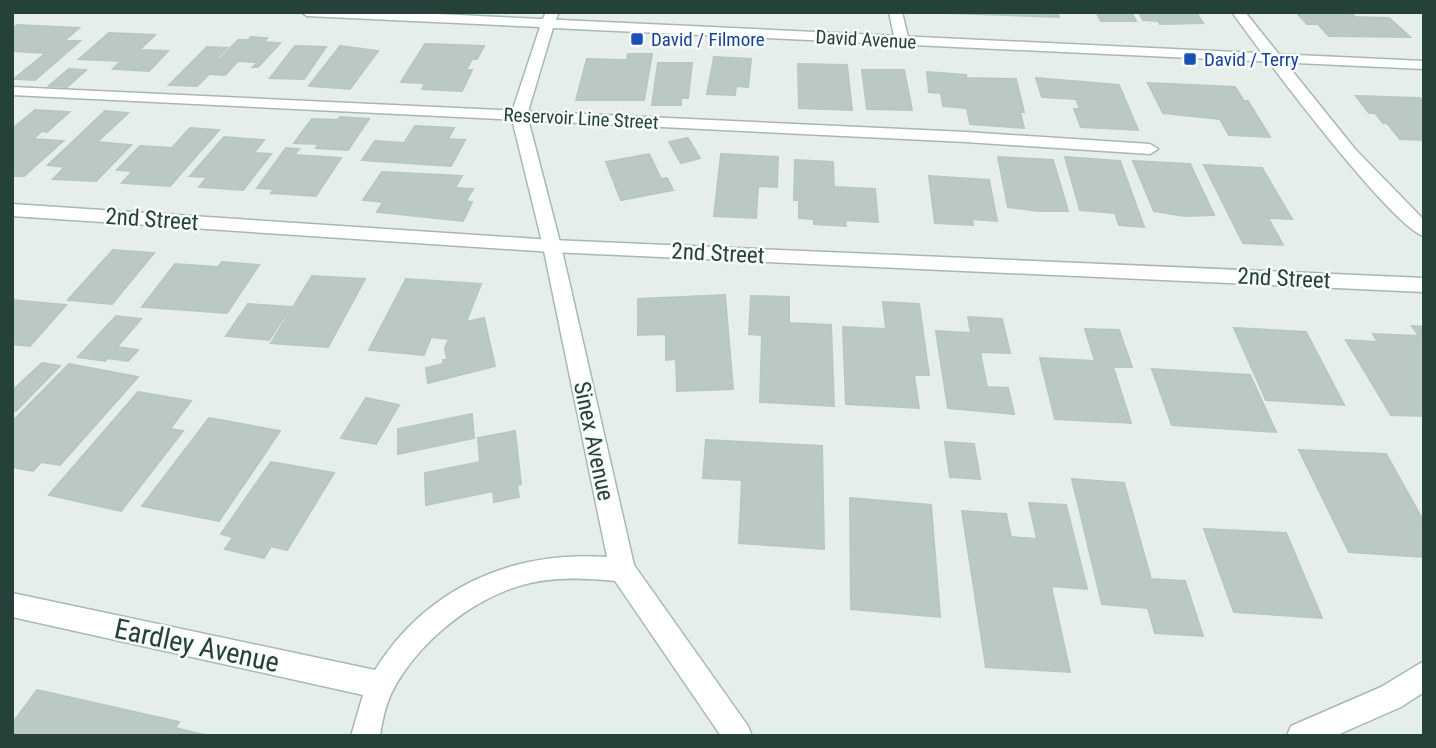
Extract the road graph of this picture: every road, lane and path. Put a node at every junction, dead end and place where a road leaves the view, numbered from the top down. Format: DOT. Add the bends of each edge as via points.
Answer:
graph roads {
  1 [pos="307,12"];
  2 [pos="895,12"];
  3 [pos="1238,12"];
  4 [pos="551,18"];
  5 [pos="901,41"];
  6 [pos="1275,60"];
  7 [pos="1424,65"];
  8 [pos="12,91"];
  9 [pos="519,115"];
  10 [pos="1150,149"];
  11 [pos="12,210"];
  12 [pos="1424,230"];
  13 [pos="552,246"];
  14 [pos="1424,285"];
  15 [pos="622,570"];
  16 [pos="12,605"];
  17 [pos="1424,675"];
  18 [pos="381,685"];
  19 [pos="365,736"];
  20 [pos="738,736"];
  21 [pos="1301,736"];
  1 -- 4 [label="street, David Avenue"];
  2 -- 5 [label="street"];
  3 -- 6 [label="street"];
  4 -- 5 [label="street, David Avenue"];
  4 -- 9 [label="street"];
  5 -- 6 [label="street, David Avenue"];
  6 -- 7 [label="street, David Avenue"];
  6 -- 12 [label="street" via="1400,208"];
  8 -- 9 [label="street, Reservoir Line Street"];
  9 -- 10 [label="street, Reservoir Line Street"];
  9 -- 13 [label="street, Sinex Avenue"];
  11 -- 13 [label="street, 2nd Street"];
  13 -- 14 [label="street, 2nd Street"];
  13 -- 15 [label="street, Sinex Avenue"];
  15 -- 18 [label="street" via="575,566 530,571 494,582 407,646"];
  15 -- 20 [label="street, Sinex Avenue"];
  16 -- 18 [label="street, Eardley Avenue"];
  17 -- 21 [label="street" via="1391,696"];
  18 -- 19 [label="street"];
}
